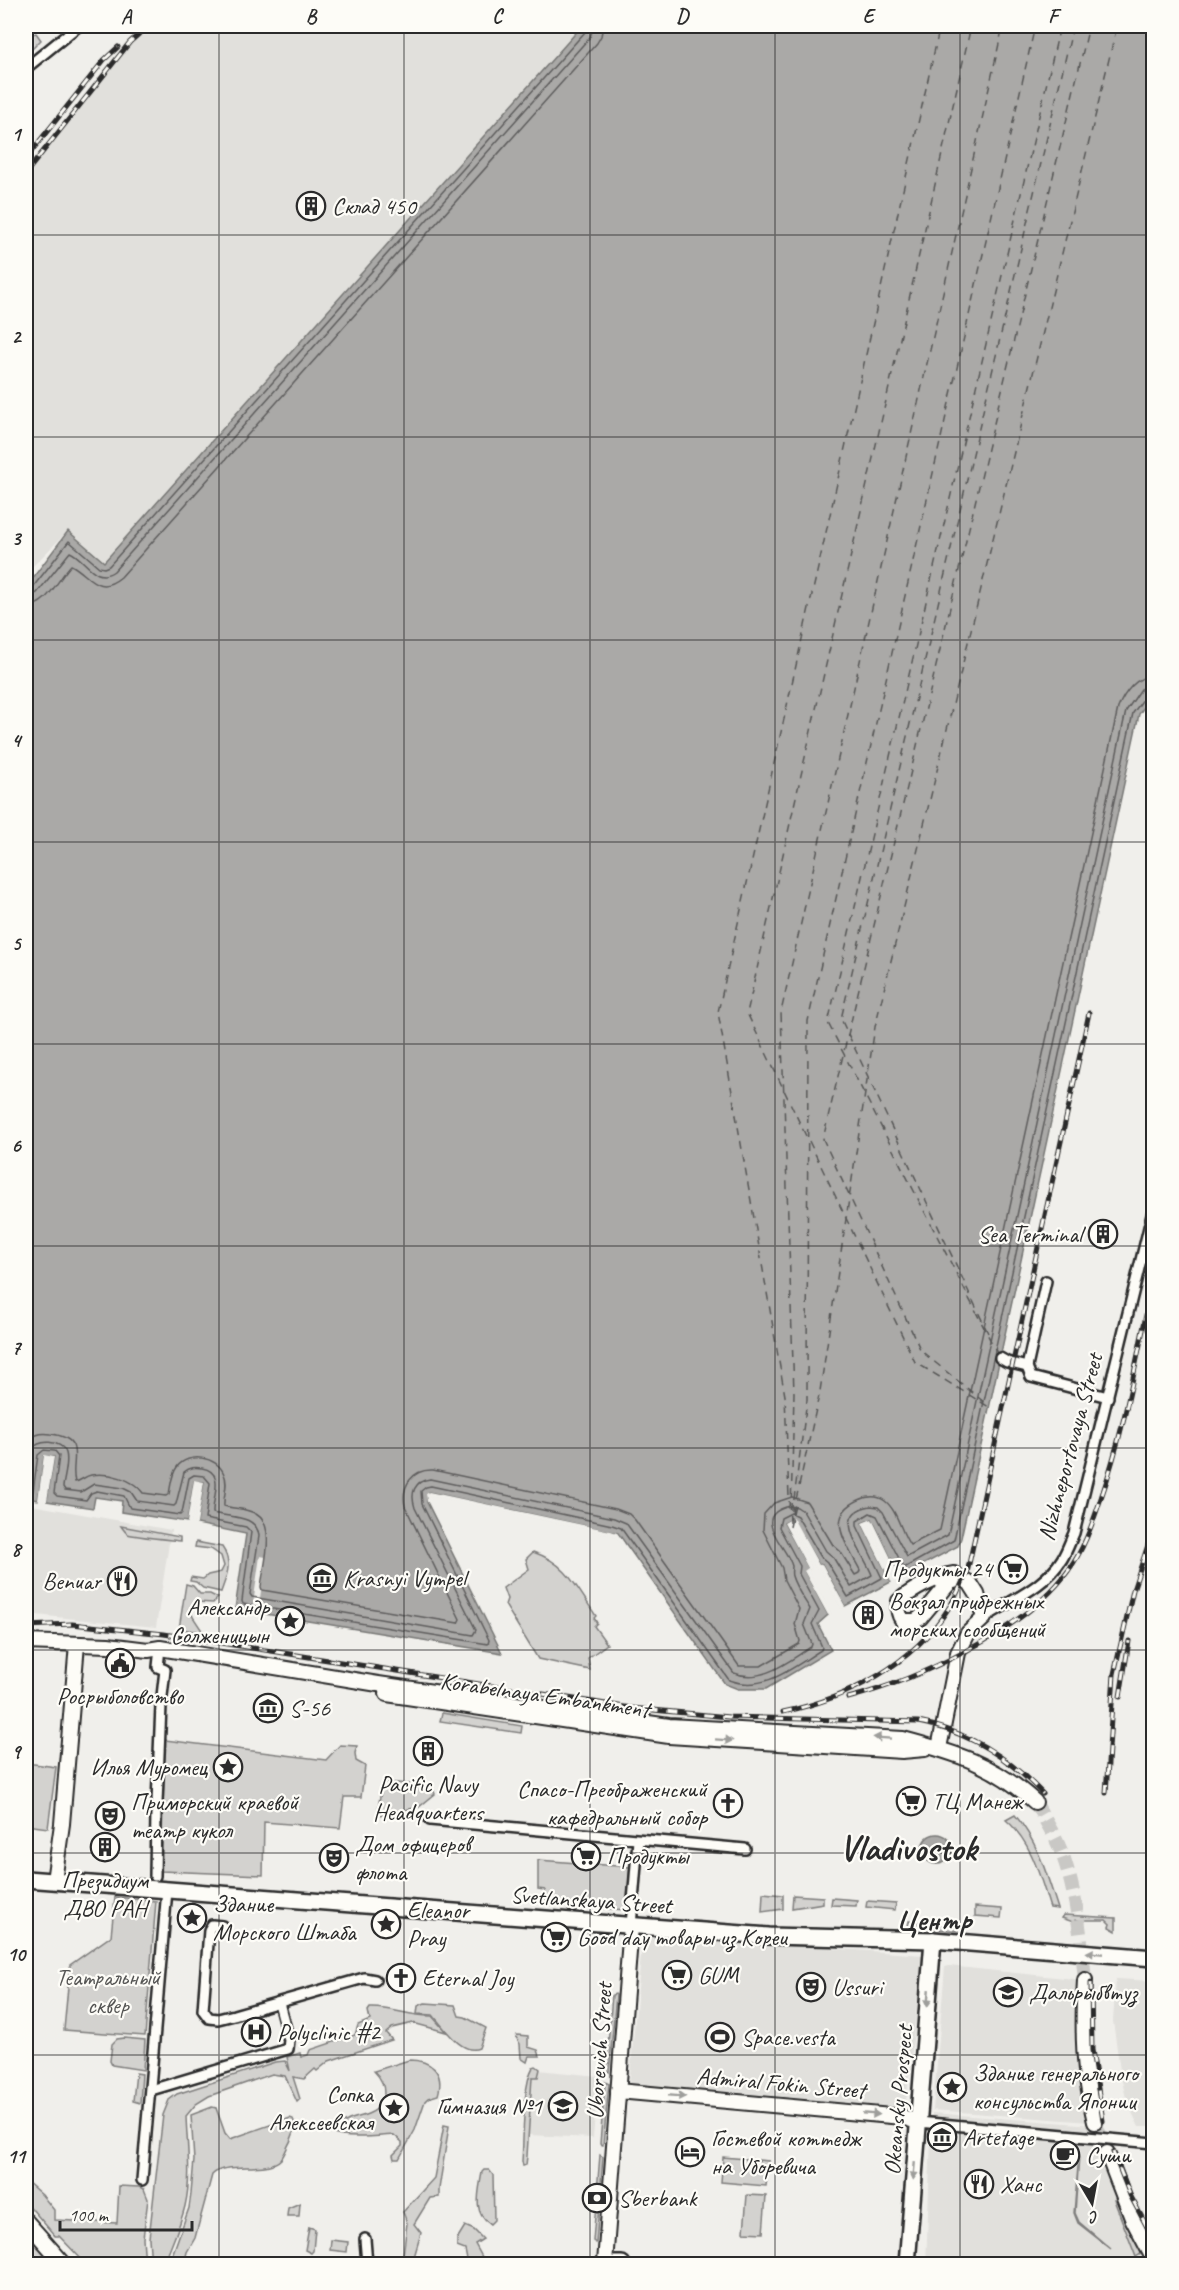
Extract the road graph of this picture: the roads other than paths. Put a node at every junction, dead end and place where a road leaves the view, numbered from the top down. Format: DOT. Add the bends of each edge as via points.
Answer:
graph roads {
  1 [pos="78,26"];
  2 [pos="26,68"];
  3 [pos="1154,1207"];
  4 [pos="1046,1281"];
  5 [pos="1000,1358"];
  6 [pos="1027,1367"];
  7 [pos="1108,1397"];
  8 [pos="961,1579"];
  9 [pos="984,1618"];
  10 [pos="26,1642"];
  11 [pos="77,1644"];
  12 [pos="156,1651"];
  13 [pos="939,1748"];
  14 [pos="1035,1802"];
  15 [pos="156,1803"];
  16 [pos="156,1814"];
  17 [pos="430,1820"];
  18 [pos="638,1840"];
  19 [pos="745,1849"];
  20 [pos="155,1876"];
  21 [pos="26,1879"];
  22 [pos="54,1881"];
  23 [pos="167,1890"];
  24 [pos="222,1926"];
  25 [pos="631,1926"];
  26 [pos="933,1940"];
  27 [pos="1154,1958"];
  28 [pos="375,1980"];
  29 [pos="1085,1980"];
  30 [pos="279,2003"];
  31 [pos="151,2090"];
  32 [pos="618,2091"];
  33 [pos="1095,2121"];
  34 [pos="918,2122"];
  35 [pos="1154,2143"];
  36 [pos="1107,2153"];
  37 [pos="142,2180"];
  38 [pos="26,2221"];
  39 [pos="365,2239"];
  40 [pos="1154,2260"];
  41 [pos="604,2264"];
  42 [pos="64,2265"];
  43 [pos="367,2265"];
  44 [pos="622,2265"];
  45 [pos="907,2265"];
  1 -- 2 [label="street"];
  3 -- 7 [label="street, Nizhneportovaya Street"];
  4 -- 6 [label="street"];
  5 -- 6 [label="street"];
  6 -- 7 [label="street" via="1031,1377"];
  7 -- 9 [label="street, Nizhneportovaya Street" via="1074,1533 1063,1558 1046,1579"];
  8 -- 9 [label="main road" via="970,1583 977,1594"];
  9 -- 13 [label="main road" via="968,1634 958,1653"];
  10 -- 11 [label="main road, Korabelnaya Embankment"];
  11 -- 12 [label="main road, Korabelnaya Embankment"];
  11 -- 22 [label="main road"];
  12 -- 13 [label="main road, Korabelnaya Embankment" via="669,1726 903,1739"];
  12 -- 15 [label="street" via="158,1666 165,1670"];
  13 -- 14 [label="main road, Korabelnaya Embankment" via="995,1771"];
  16 -- 20 [label="street"];
  17 -- 18 [label="street"];
  18 -- 19 [label="street"];
  18 -- 25 [label="street, Uborevich Street"];
  21 -- 22 [label="main road, Svetlanskaya Street"];
  22 -- 23 [label="main road, Svetlanskaya Street"];
  23 -- 25 [label="main road, Svetlanskaya Street"];
  23 -- 31 [label="street"];
  24 -- 30 [label="street" via="212,1925 209,1930 202,2010 206,2016 218,2019"];
  25 -- 26 [label="main road, Svetlanskaya Street" via="770,1936"];
  25 -- 32 [label="main road, Uborevich Street"];
  27 -- 26 [label="main road, Svetlanskaya Street, one-way"];
  26 -- 34 [label="main road, Okeansky Prospect, one-way"];
  28 -- 30 [label="street" via="364,1978"];
  29 -- 33 [label="main road" via="1083,2056"];
  30 -- 31 [label="street" via="288,2049"];
  31 -- 37 [label="street"];
  32 -- 34 [label="main road, Admiral Fokin Street, one-way" via="902,2117"];
  32 -- 41 [label="main road, Uborevich Street"];
  34 -- 35 [label="street, Admiral Fokin Street"];
  34 -- 45 [label="main road, Okeansky Prospect, one-way"];
  36 -- 40 [label="main road" via="1132,2218"];
  38 -- 42 [label="main road"];
  39 -- 43 [label="street"];
  41 -- 44 [label="main road"];
}
